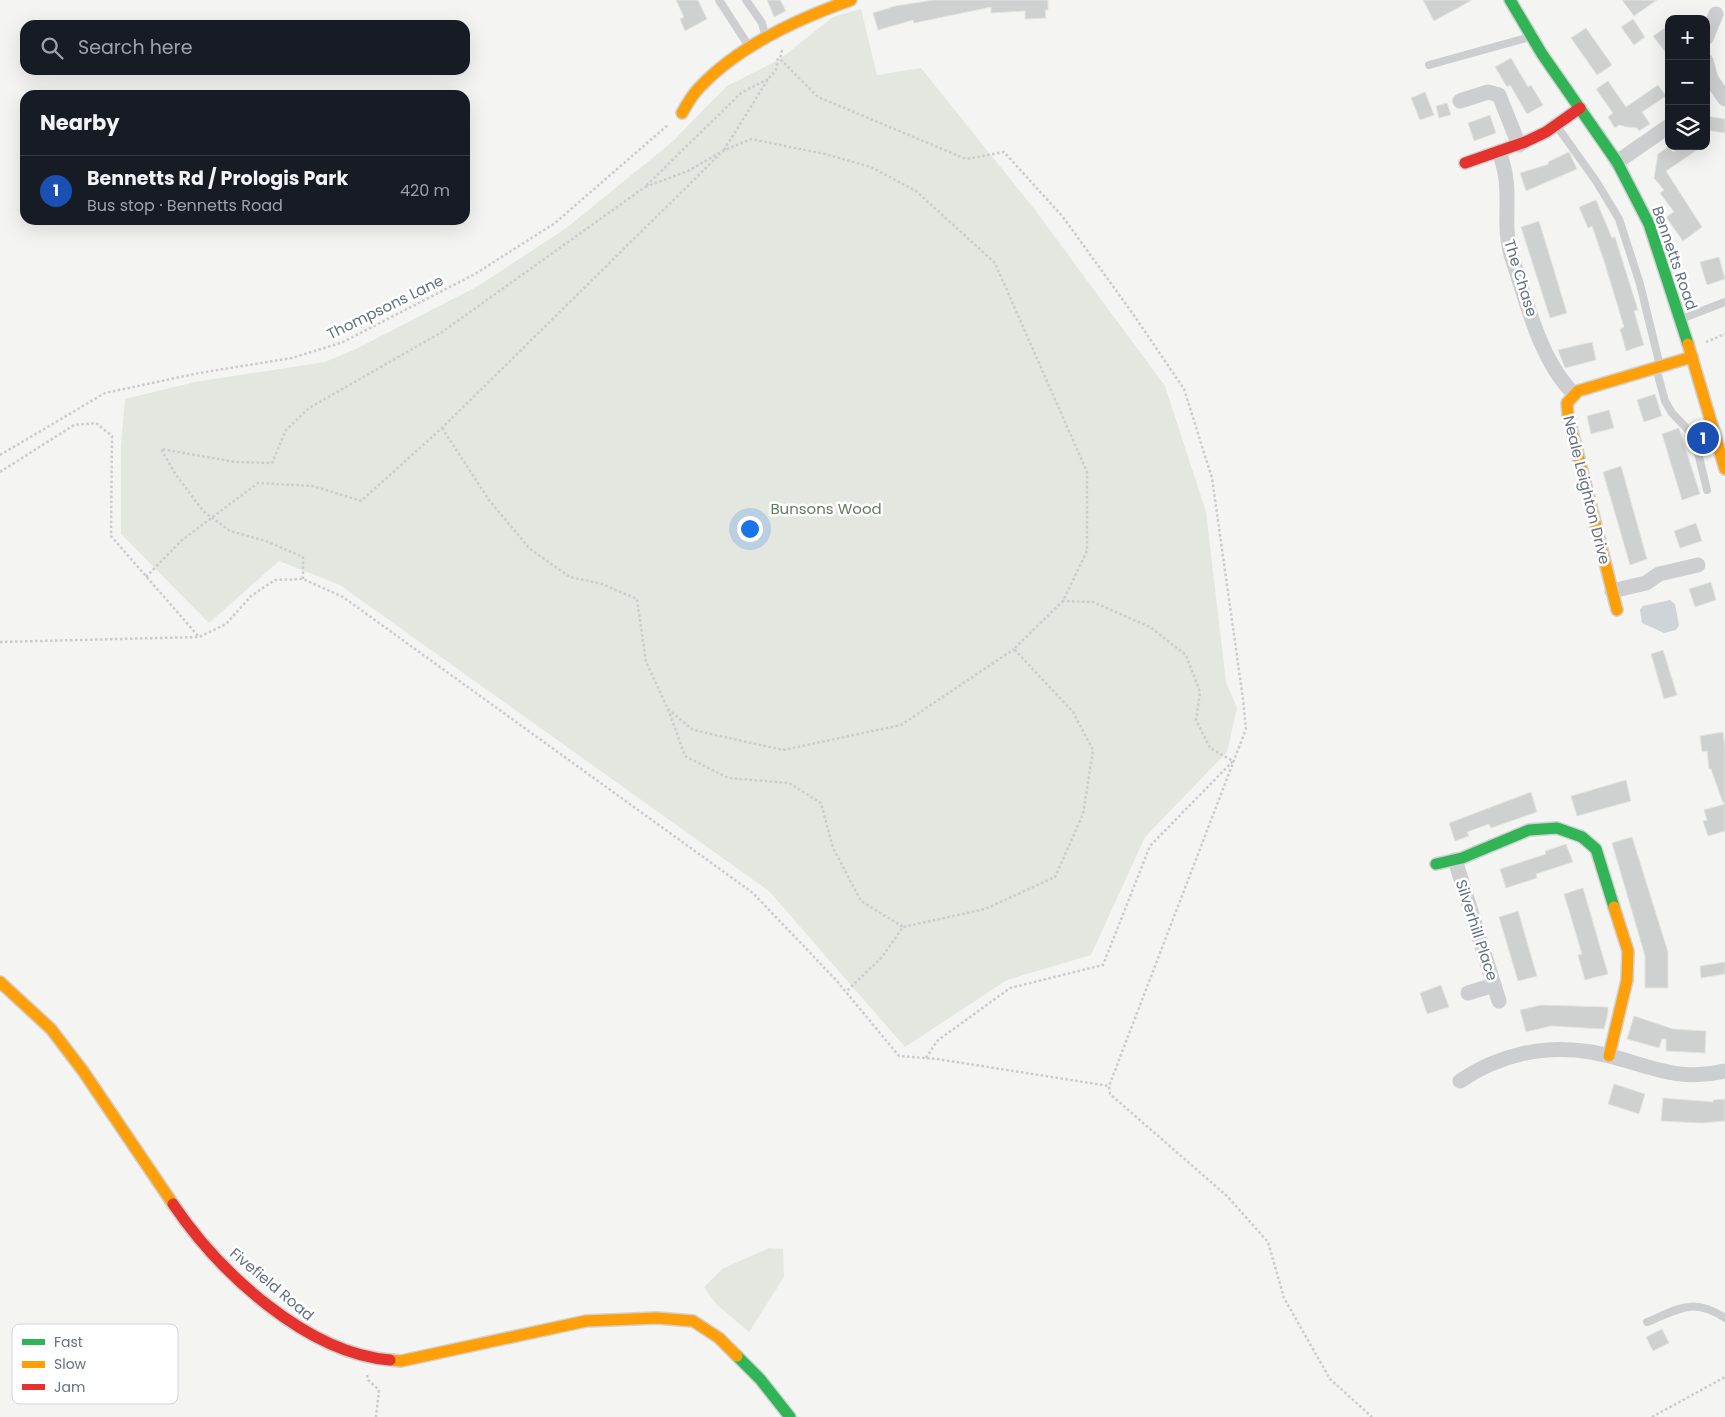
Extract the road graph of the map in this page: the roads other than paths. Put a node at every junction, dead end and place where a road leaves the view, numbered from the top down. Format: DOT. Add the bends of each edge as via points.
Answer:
graph roads {
  1 [pos="719,0"];
  2 [pos="746,0"];
  3 [pos="851,0"];
  4 [pos="1510,0"];
  5 [pos="1716,14"];
  6 [pos="1710,28"];
  7 [pos="1532,36"];
  8 [pos="766,40"];
  9 [pos="751,50"];
  10 [pos="1429,66"];
  11 [pos="1710,75"];
  12 [pos="1716,97"];
  13 [pos="1460,101"];
  14 [pos="1580,108"];
  15 [pos="682,113"];
  16 [pos="1556,125"];
  17 [pos="1665,129"];
  18 [pos="1519,144"];
  19 [pos="1499,152"];
  20 [pos="1617,162"];
  21 [pos="1465,163"];
  22 [pos="1725,302"];
  23 [pos="1681,319"];
  24 [pos="1690,352"];
  25 [pos="1658,367"];
  26 [pos="1574,394"];
  27 [pos="1725,469"];
  28 [pos="1707,490"];
  29 [pos="1698,565"];
  30 [pos="1612,591"];
  31 [pos="1617,610"];
  32 [pos="1455,860"];
  33 [pos="1436,864"];
  34 [pos="0,982"];
  35 [pos="1494,985"];
  36 [pos="1468,993"];
  37 [pos="1499,1001"];
  38 [pos="1609,1056"];
  39 [pos="1725,1071"];
  40 [pos="1460,1081"];
  41 [pos="1725,1318"];
  42 [pos="1647,1322"];
  43 [pos="790,1417"];
  1 -- 9 [label="lane"];
  2 -- 8 [label="lane" via="762,23"];
  3 -- 8 [label="street" via="800,21"];
  4 -- 7 [label="street, Bennetts Road"];
  5 -- 6 [label="street"];
  7 -- 10 [label="lane"];
  7 -- 14 [label="street, Bennetts Road"];
  8 -- 9 [label="street"];
  9 -- 15 [label="street" via="701,86"];
  11 -- 12 [label="street"];
  13 -- 18 [label="street" via="1488,92 1499,95"];
  14 -- 16 [label="street"];
  14 -- 20 [label="street, Bennetts Road"];
  16 -- 18 [label="street"];
  16 -- 25 [label="lane" via="1619,219 1640,284"];
  17 -- 20 [label="street"];
  18 -- 19 [label="street"];
  19 -- 21 [label="street"];
  19 -- 26 [label="street, The Chase" via="1507,176 1507,243 1551,365 1562,383"];
  20 -- 23 [label="street, Bennetts Road" via="1649,224"];
  22 -- 23 [label="lane"];
  23 -- 24 [label="street, Bennetts Road"];
  24 -- 25 [label="street, Neale Leighton Drive"];
  24 -- 27 [label="street, Bennetts Road"];
  25 -- 26 [label="street, Neale Leighton Drive"];
  25 -- 28 [label="lane" via="1665,400 1672,413 1694,436"];
  26 -- 30 [label="street, Neale Leighton Drive" via="1567,409"];
  29 -- 30 [label="street" via="1659,574 1646,583"];
  30 -- 31 [label="street, Neale Leighton Drive"];
  32 -- 33 [label="street"];
  32 -- 35 [label="street, Silverhill Place"];
  32 -- 38 [label="street" via="1540,828 1564,829 1591,842 1628,951 1623,1003"];
  34 -- 43 [label="street, Fivefield Road" via="51,1029 177,1210 225,1267 279,1314 313,1337 366,1358 401,1362 586,1321 657,1318 693,1321 719,1338 760,1379"];
  35 -- 36 [label="street"];
  35 -- 37 [label="street, Silverhill Place"];
  38 -- 39 [label="street" via="1677,1075"];
  38 -- 40 [label="street" via="1574,1050 1513,1054 1476,1070"];
  41 -- 42 [label="lane" via="1713,1310 1693,1305"];
}
